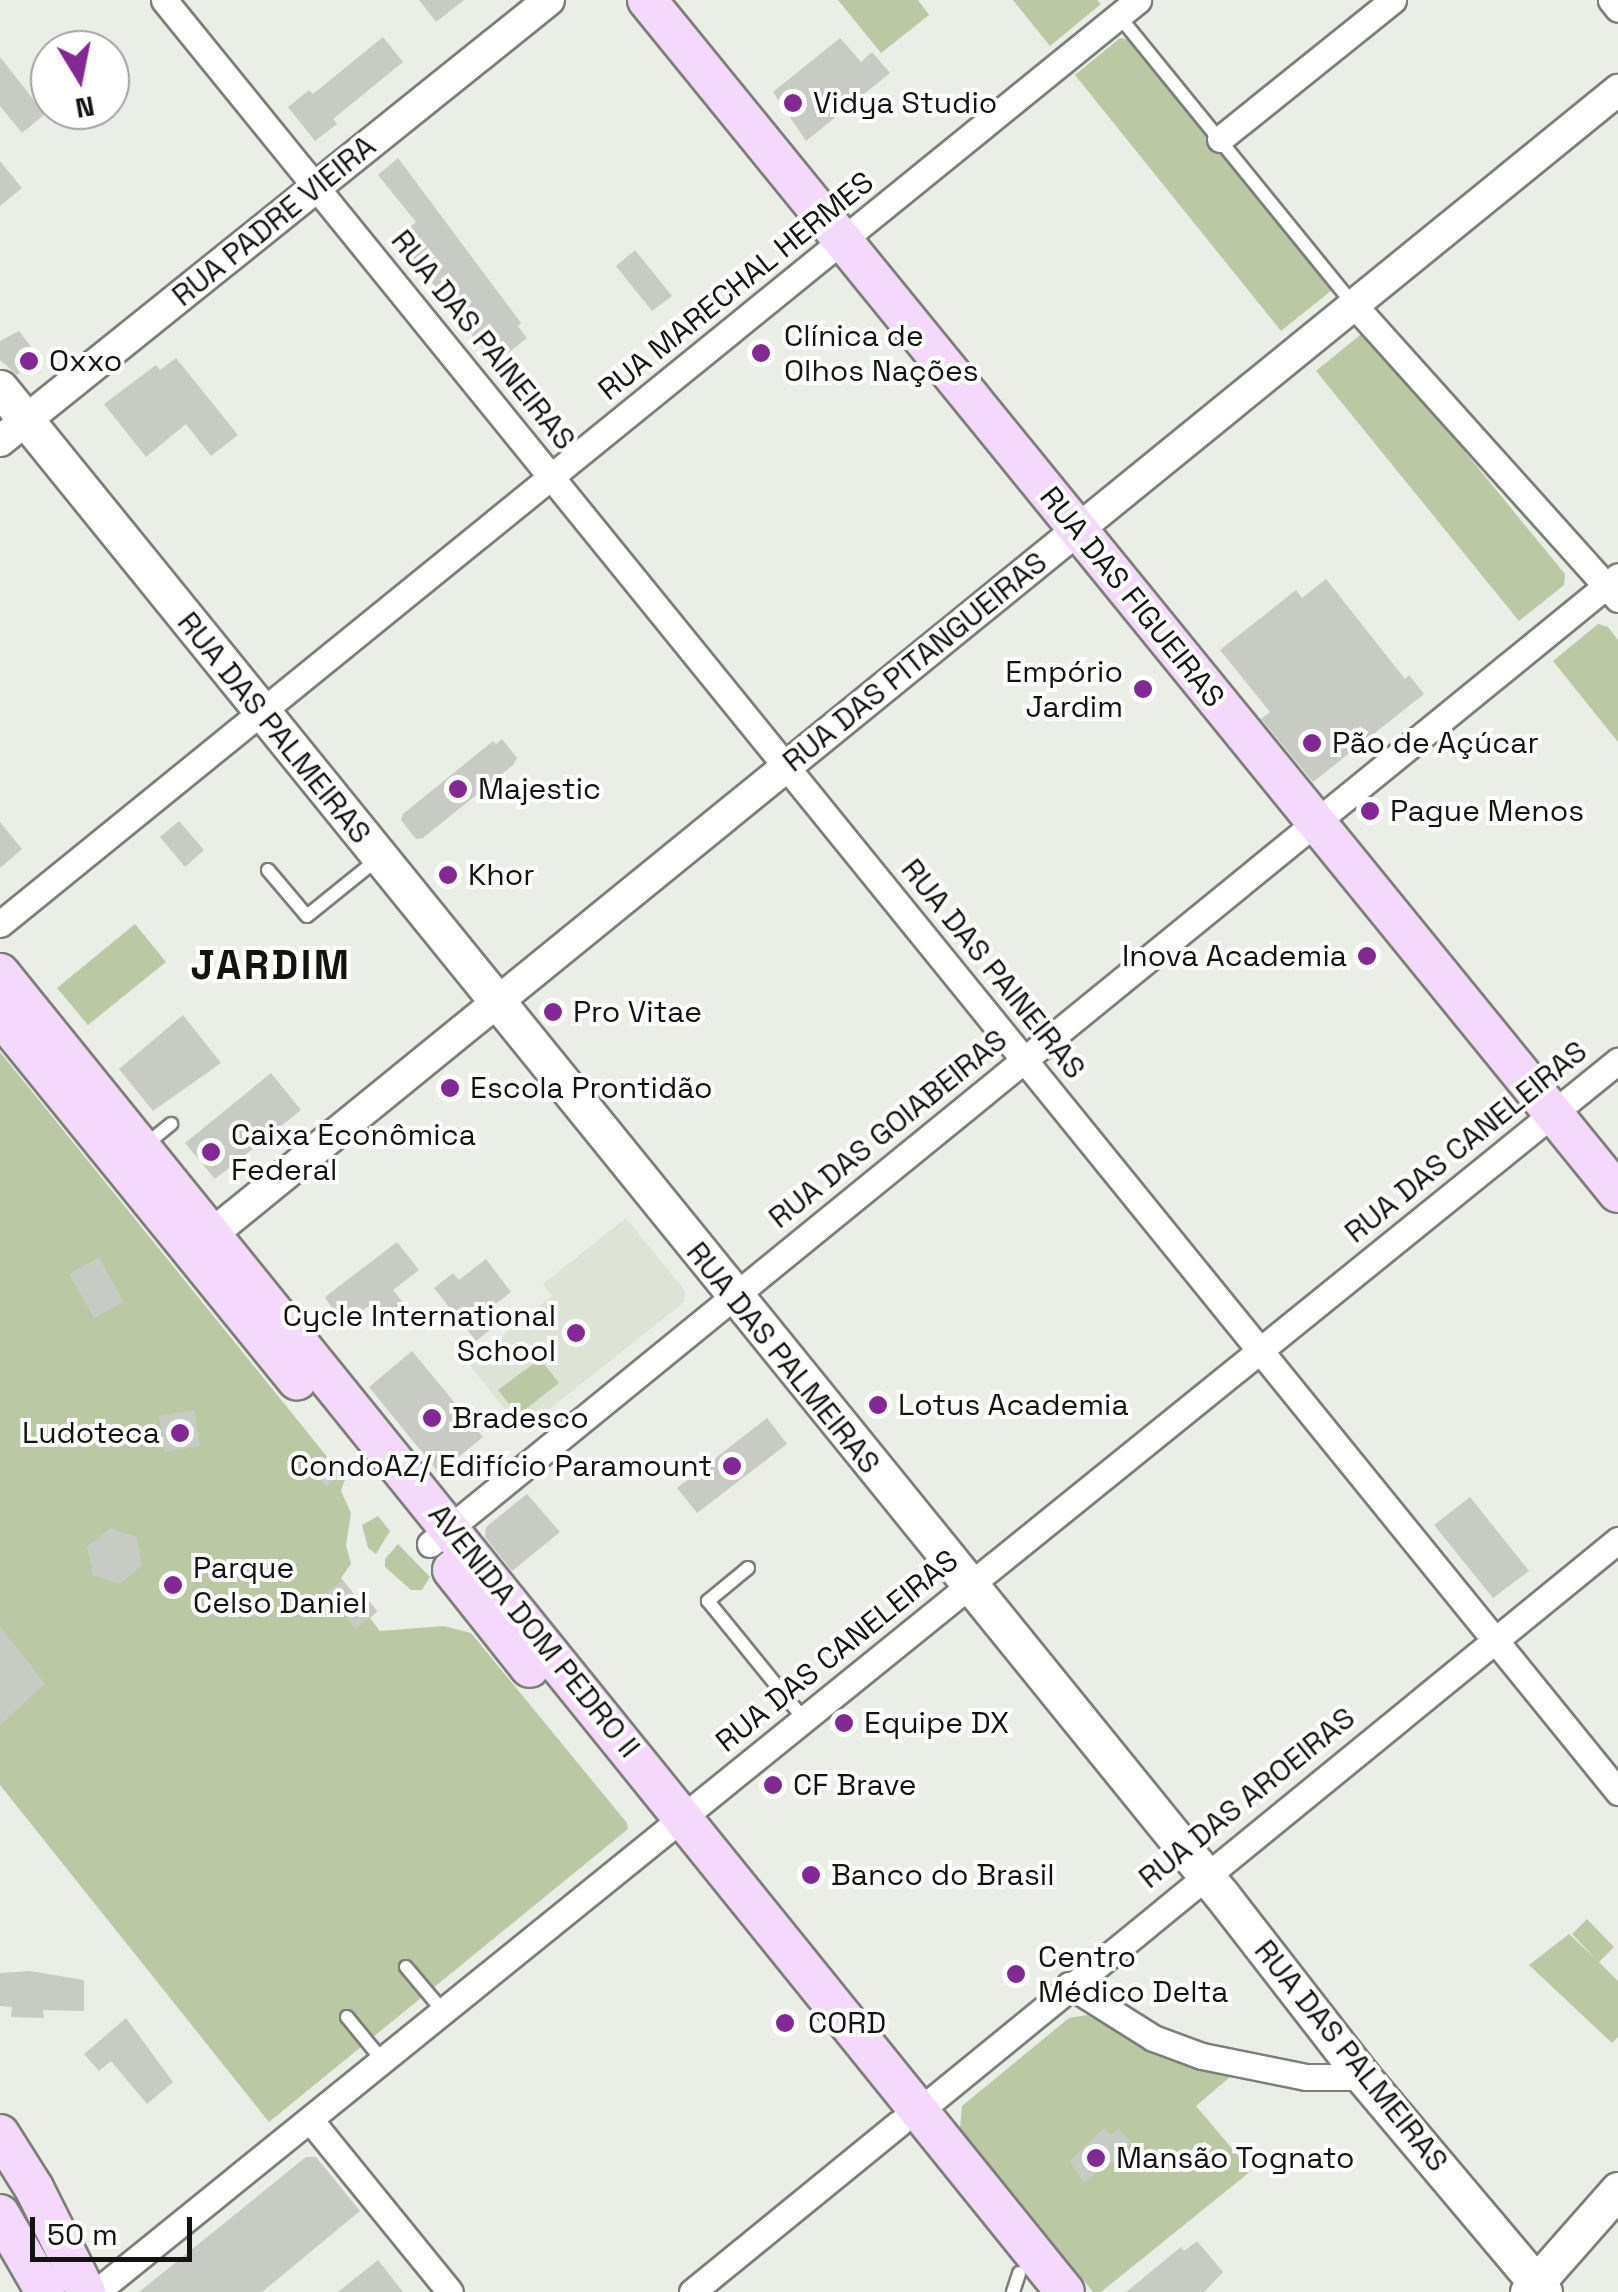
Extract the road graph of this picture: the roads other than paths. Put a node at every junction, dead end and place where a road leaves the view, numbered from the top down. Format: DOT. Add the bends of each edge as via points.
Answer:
graph roads {
  1 [pos="164,0"];
  2 [pos="549,0"];
  3 [pos="647,0"];
  4 [pos="1394,0"];
  5 [pos="1611,0"];
  6 [pos="1129,8"];
  7 [pos="1618,8"];
  8 [pos="1618,90"];
  9 [pos="1220,139"];
  10 [pos="317,186"];
  11 [pos="842,241"];
  12 [pos="1354,305"];
  13 [pos="0,388"];
  14 [pos="13,431"];
  15 [pos="552,478"];
  16 [pos="1077,530"];
  17 [pos="1614,587"];
  18 [pos="262,712"];
  19 [pos="787,766"];
  20 [pos="1314,822"];
  21 [pos="379,858"];
  22 [pos="268,870"];
  23 [pos="0,924"];
  24 [pos="0,973"];
  25 [pos="496,1003"];
  26 [pos="0,1015"];
  27 [pos="1025,1060"];
  28 [pos="1618,1060"];
  29 [pos="1553,1113"];
  30 [pos="171,1124"];
  31 [pos="142,1148"];
  32 [pos="1618,1193"];
  33 [pos="212,1234"];
  34 [pos="733,1296"];
  35 [pos="1260,1351"];
  36 [pos="441,1536"];
  37 [pos="1618,1540"];
  38 [pos="748,1568"];
  39 [pos="968,1588"];
  40 [pos="1494,1640"];
  41 [pos="804,1718"];
  42 [pos="1618,1792"];
  43 [pos="672,1823"];
  44 [pos="1204,1874"];
  45 [pos="406,1967"];
  46 [pos="1069,1985"];
  47 [pos="443,2012"];
  48 [pos="347,2017"];
  49 [pos="384,2061"];
  50 [pos="1364,2077"];
  51 [pos="909,2117"];
  52 [pos="311,2122"];
  53 [pos="0,2134"];
  54 [pos="1618,2190"];
  55 [pos="0,2214"];
  56 [pos="0,2244"];
  57 [pos="1022,2286"];
  58 [pos="1536,2289"];
  59 [pos="18,2292"];
  60 [pos="45,2292"];
  61 [pos="86,2292"];
  62 [pos="96,2292"];
  63 [pos="450,2292"];
  64 [pos="692,2292"];
  65 [pos="1065,2292"];
  1 -- 10 [label="street, RUA DAS PAINEIRAS"];
  2 -- 10 [label="street, RUA PADRE VIEIRA"];
  3 -- 11 [label="main road, RUA DAS FIGUEIRAS"];
  4 -- 9 [label="street"];
  5 -- 7 [label="street"];
  6 -- 9 [label="lane"];
  6 -- 11 [label="street, RUA MARECHAL HERMES"];
  8 -- 12 [label="street, RUA DAS PITANGUEIRAS"];
  9 -- 12 [label="lane"];
  10 -- 14 [label="street, RUA PADRE VIEIRA"];
  10 -- 15 [label="street, RUA DAS PAINEIRAS"];
  11 -- 15 [label="street, RUA MARECHAL HERMES"];
  11 -- 16 [label="main road, RUA DAS FIGUEIRAS"];
  12 -- 16 [label="street, RUA DAS PITANGUEIRAS"];
  12 -- 17 [label="street"];
  13 -- 14 [label="main road, RUA DAS PALMEIRAS"];
  14 -- 18 [label="main road, RUA DAS PALMEIRAS"];
  15 -- 18 [label="street, RUA MARECHAL HERMES"];
  15 -- 19 [label="street, RUA DAS PAINEIRAS"];
  16 -- 19 [label="street, RUA DAS PITANGUEIRAS"];
  16 -- 20 [label="main road, RUA DAS FIGUEIRAS"];
  17 -- 20 [label="street, RUA DAS GOIABEIRAS"];
  18 -- 21 [label="main road, RUA DAS PALMEIRAS"];
  18 -- 23 [label="street, RUA MARECHAL HERMES"];
  19 -- 25 [label="street, RUA DAS PITANGUEIRAS"];
  19 -- 27 [label="street, RUA DAS PAINEIRAS"];
  20 -- 27 [label="street, RUA DAS GOIABEIRAS"];
  20 -- 29 [label="main road, RUA DAS FIGUEIRAS"];
  21 -- 22 [label="lane" via="307,916"];
  21 -- 25 [label="main road, RUA DAS PALMEIRAS"];
  24 -- 31 [label="main road, AVENIDA DOM PEDRO II"];
  25 -- 33 [label="street, RUA DAS PITANGUEIRAS"];
  25 -- 34 [label="main road, RUA DAS PALMEIRAS"];
  26 -- 36 [label="main road, AVENIDA DOM PEDRO II"];
  27 -- 34 [label="street, RUA DAS GOIABEIRAS"];
  27 -- 35 [label="street, RUA DAS PAINEIRAS"];
  28 -- 29 [label="street, RUA DAS CANELEIRAS"];
  29 -- 32 [label="main road, RUA DAS FIGUEIRAS"];
  29 -- 35 [label="street, RUA DAS CANELEIRAS"];
  30 -- 31 [label="lane"];
  31 -- 33 [label="main road, AVENIDA DOM PEDRO II"];
  33 -- 36 [label="main road, AVENIDA DOM PEDRO II"];
  34 -- 36 [label="street, RUA DAS GOIABEIRAS"];
  34 -- 39 [label="main road, RUA DAS PALMEIRAS"];
  35 -- 39 [label="street, RUA DAS CANELEIRAS"];
  35 -- 40 [label="street, RUA DAS PAINEIRAS"];
  36 -- 43 [label="main road, AVENIDA DOM PEDRO II"];
  37 -- 40 [label="street, RUA DAS AROEIRAS"];
  38 -- 41 [label="lane" via="708,1602"];
  39 -- 41 [label="street, RUA DAS CANELEIRAS"];
  39 -- 44 [label="main road, RUA DAS PALMEIRAS"];
  40 -- 42 [label="street, RUA DAS PAINEIRAS"];
  40 -- 44 [label="street, RUA DAS AROEIRAS"];
  41 -- 43 [label="street, RUA DAS CANELEIRAS"];
  43 -- 47 [label="street, RUA DAS CANELEIRAS"];
  43 -- 51 [label="main road, AVENIDA DOM PEDRO II"];
  44 -- 46 [label="street, RUA DAS AROEIRAS"];
  44 -- 50 [label="main road, RUA DAS PALMEIRAS"];
  45 -- 47 [label="lane"];
  46 -- 50 [label="street" via="1153,2038 1202,2056 1306,2078"];
  46 -- 51 [label="street, RUA DAS AROEIRAS"];
  47 -- 49 [label="street, RUA DAS CANELEIRAS"];
  48 -- 49 [label="lane"];
  49 -- 52 [label="street, RUA DAS CANELEIRAS"];
  50 -- 58 [label="main road, RUA DAS PALMEIRAS"];
  51 -- 57 [label="main road, AVENIDA DOM PEDRO II"];
  51 -- 64 [label="street, RUA DAS AROEIRAS"];
  51 -- 65 [label="main road, AVENIDA DOM PEDRO II"];
  52 -- 62 [label="street, RUA DAS CANELEIRAS"];
  52 -- 63 [label="street"];
  53 -- 61 [label="main road"];
  54 -- 58 [label="main road"];
  55 -- 60 [label="main road"];
  56 -- 59 [label="main road"];
}
